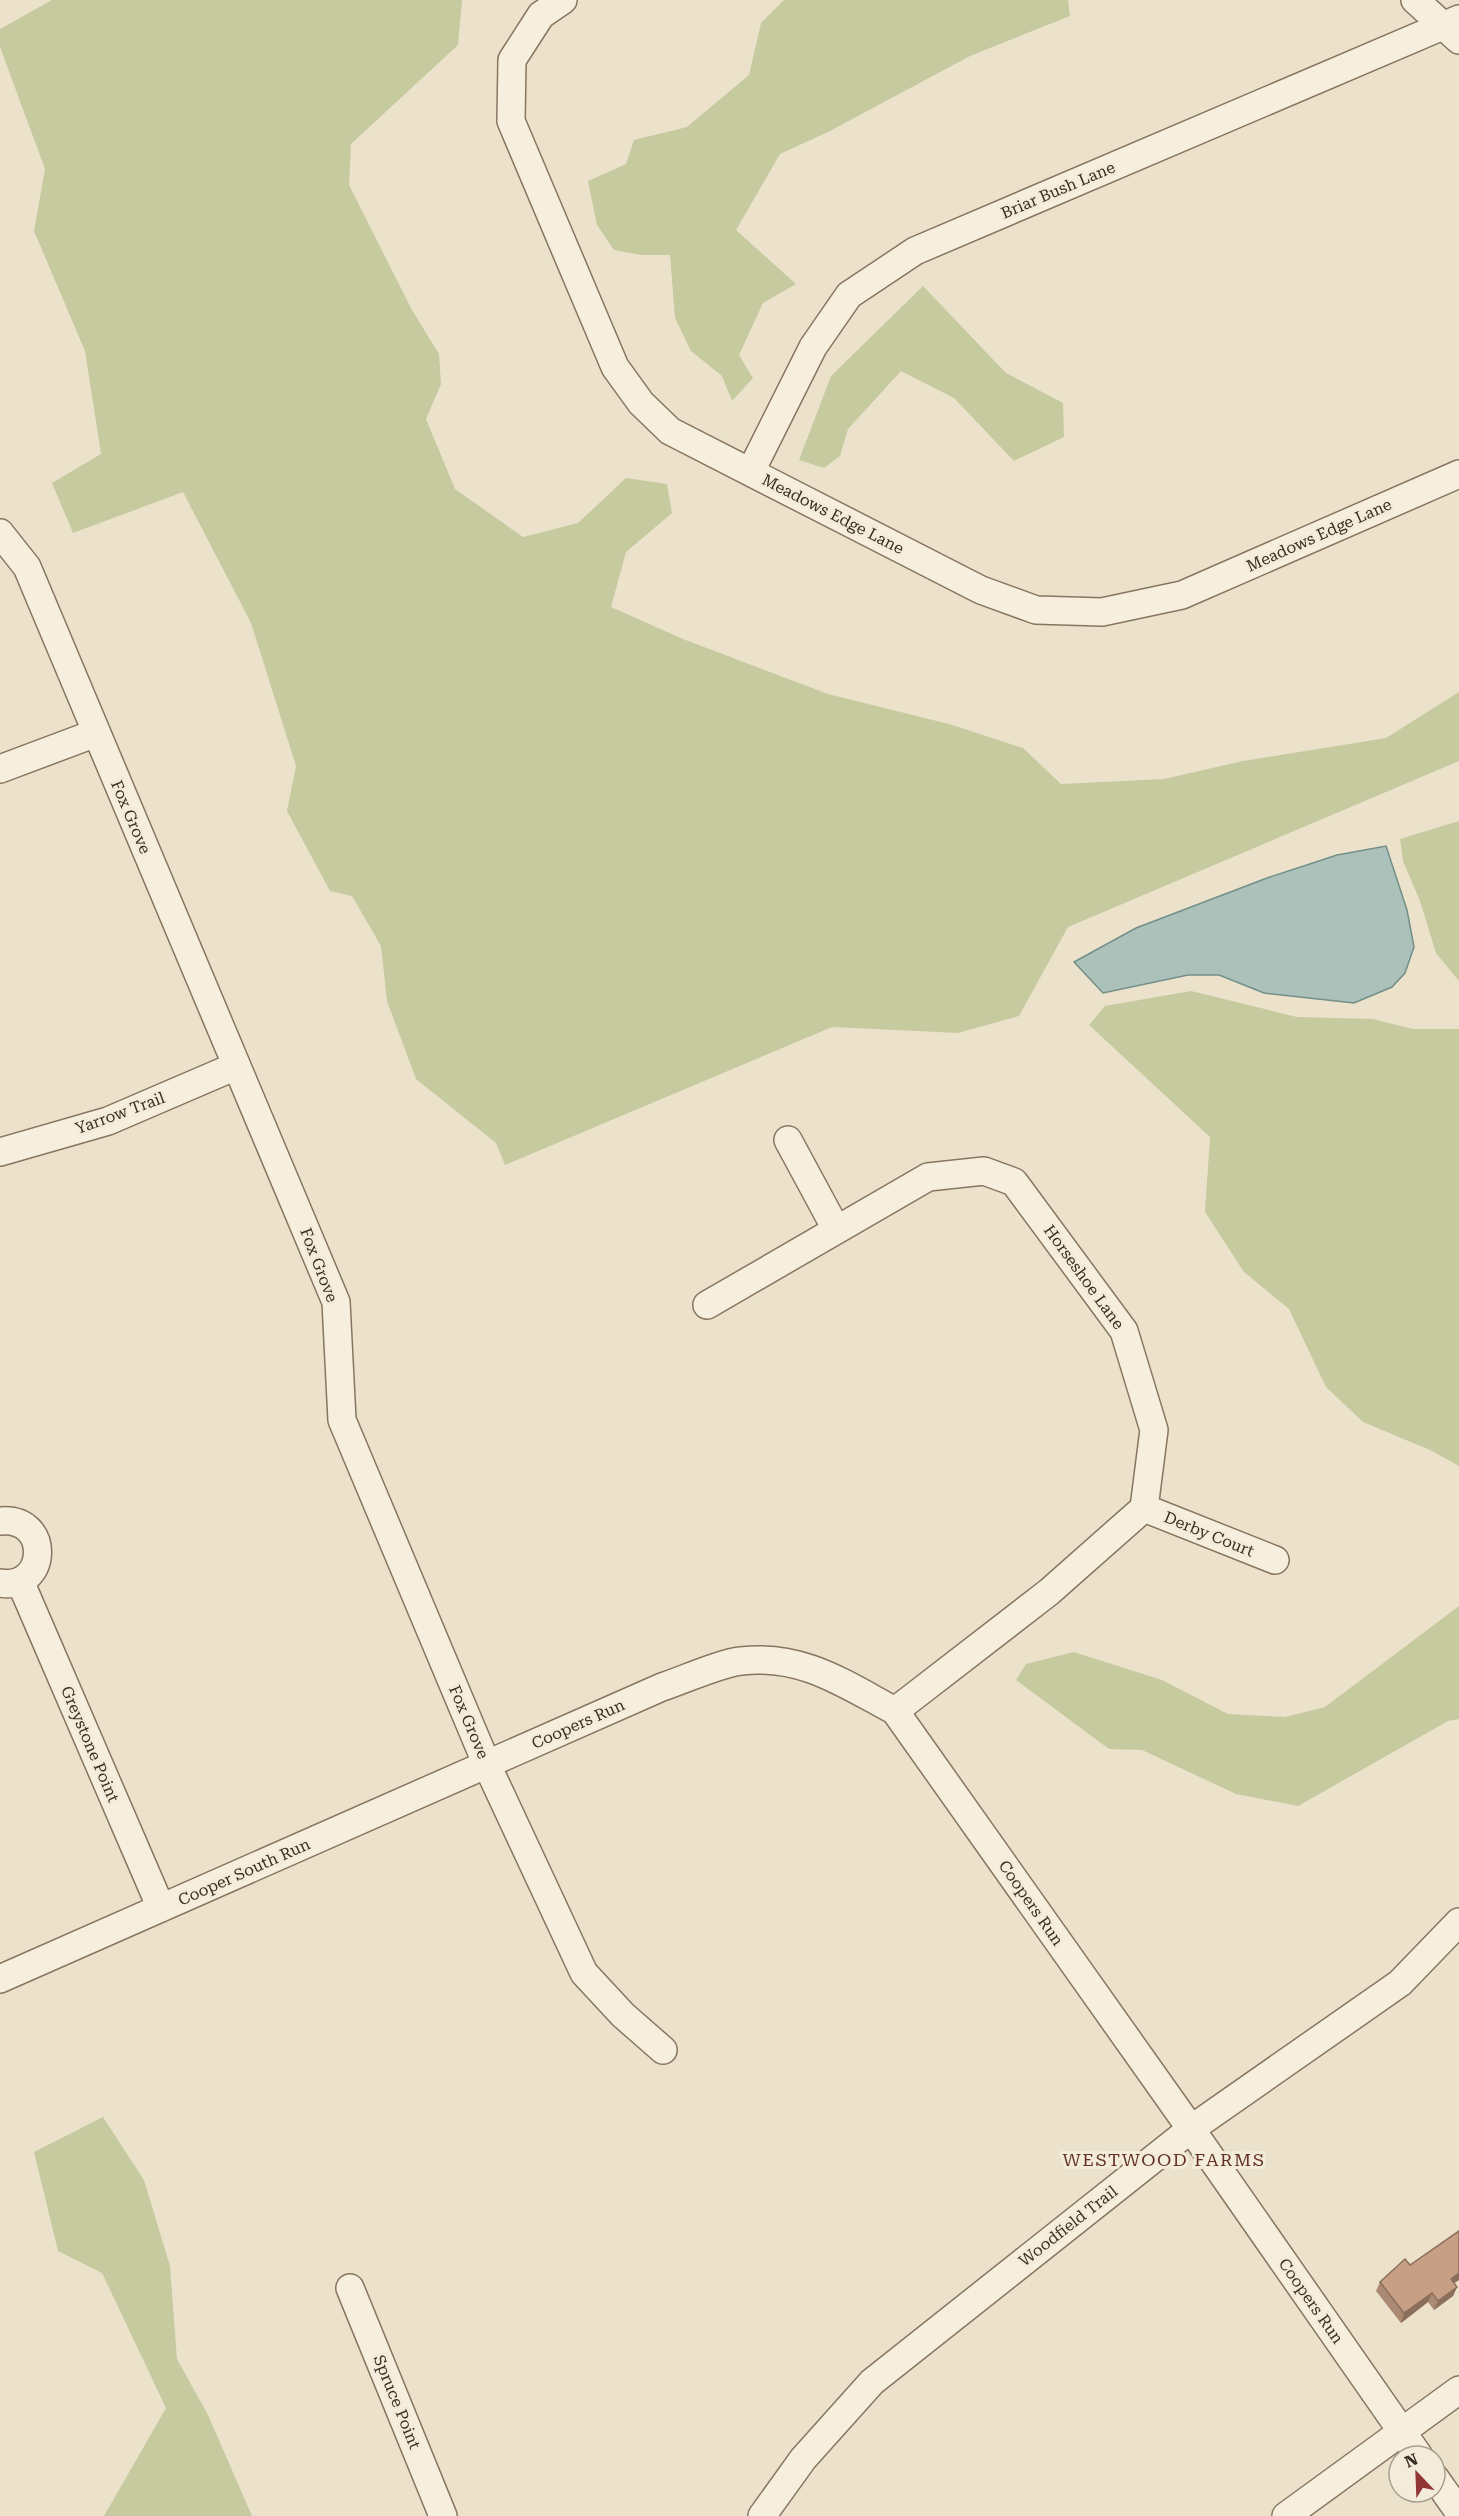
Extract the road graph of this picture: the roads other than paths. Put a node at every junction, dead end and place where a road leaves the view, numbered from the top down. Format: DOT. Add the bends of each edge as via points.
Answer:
graph roads {
  1 [pos="562,0"];
  2 [pos="1415,0"];
  3 [pos="1454,28"];
  4 [pos="751,471"];
  5 [pos="1459,474"];
  6 [pos="0,533"];
  7 [pos="96,733"];
  8 [pos="0,769"];
  9 [pos="236,1066"];
  10 [pos="788,1140"];
  11 [pos="0,1152"];
  12 [pos="836,1229"];
  13 [pos="707,1305"];
  14 [pos="1144,1508"];
  15 [pos="0,1521"];
  16 [pos="1275,1560"];
  17 [pos="10,1582"];
  18 [pos="895,1711"];
  19 [pos="488,1765"];
  20 [pos="161,1908"];
  21 [pos="1459,1922"];
  22 [pos="0,1979"];
  23 [pos="663,2050"];
  24 [pos="1191,2129"];
  25 [pos="350,2288"];
  26 [pos="1459,2390"];
  27 [pos="1402,2432"];
  28 [pos="1410,2444"];
  29 [pos="1447,2495"];
  30 [pos="1459,2512"];
  31 [pos="443,2516"];
  32 [pos="762,2516"];
  33 [pos="1286,2516"];
  1 -- 4 [label="street, Meadows Edge Lane" via="541,15 512,60 511,122 615,367 641,403 670,432"];
  2 -- 3 [label="street"];
  3 -- 4 [label="street, Briar Bush Lane" via="915,251 849,295 813,347"];
  4 -- 5 [label="street, Meadows Edge Lane" via="981,590 1036,610 1102,612 1182,595"];
  6 -- 7 [label="street, Fox Grove" via="27,567"];
  7 -- 8 [label="street"];
  7 -- 9 [label="street, Fox Grove"];
  9 -- 11 [label="street, Yarrow Trail" via="108,1121"];
  9 -- 19 [label="street, Fox Grove" via="336,1302 342,1420"];
  10 -- 12 [label="street"];
  12 -- 13 [label="street, Horseshoe Lane"];
  12 -- 14 [label="street, Horseshoe Lane" via="928,1177 984,1171 1014,1182 1124,1331 1154,1430"];
  14 -- 16 [label="street, Derby Court"];
  14 -- 18 [label="street" via="1049,1592"];
  15 -- 17 [label="street, Greystone Point" via="22,1524 38,1549 36,1564 27,1577"];
  17 -- 20 [label="street, Greystone Point"];
  18 -- 19 [label="street, Coopers Run" via="832,1676 795,1662 740,1661 662,1687"];
  18 -- 24 [label="street, Coopers Run"];
  19 -- 20 [label="street, Cooper South Run"];
  19 -- 23 [label="street, Fox Grove" via="584,1973"];
  20 -- 22 [label="street, Cooper South Run"];
  21 -- 24 [label="street, Woodfield Trail" via="1400,1983"];
  24 -- 27 [label="street, Coopers Run"];
  24 -- 32 [label="street, Woodfield Trail" via="872,2382 803,2459"];
  25 -- 31 [label="street, Spruce Point"];
  26 -- 27 [label="street"];
  27 -- 28 [label="street, Coopers Run"];
  27 -- 33 [label="street"];
  29 -- 30 [label="street"];
}
